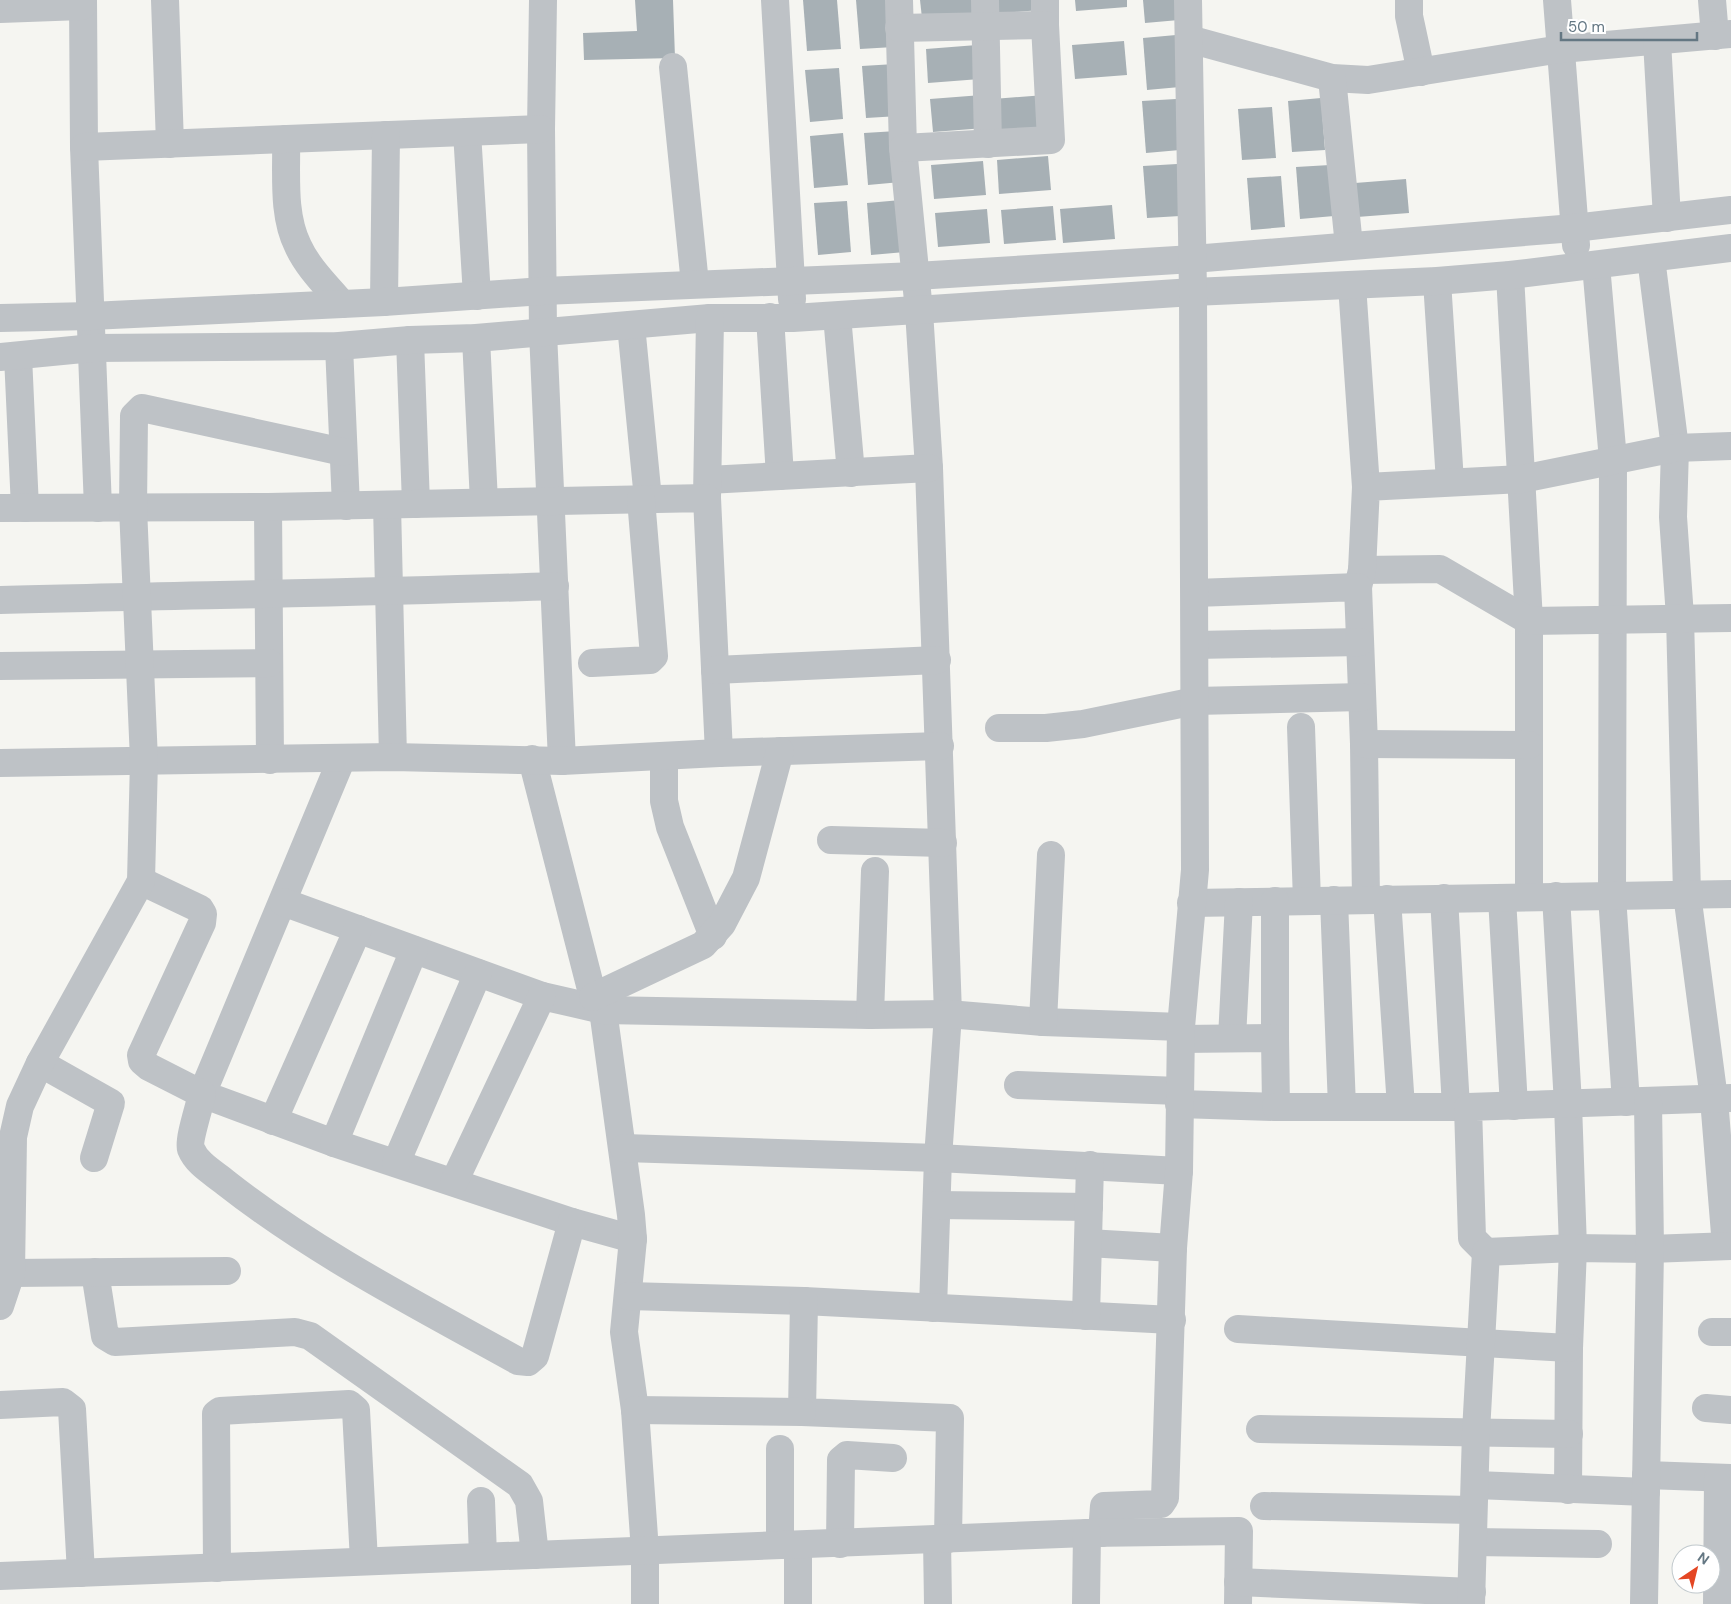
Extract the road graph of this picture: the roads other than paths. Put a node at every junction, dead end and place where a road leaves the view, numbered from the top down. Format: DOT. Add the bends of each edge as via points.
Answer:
graph roads {
  1 [pos="165,0"];
  2 [pos="544,0"];
  3 [pos="775,0"];
  4 [pos="899,0"];
  5 [pos="1188,0"];
  6 [pos="1409,0"];
  7 [pos="1557,0"];
  8 [pos="1712,0"];
  9 [pos="83,3"];
  10 [pos="0,9"];
  11 [pos="1045,12"];
  12 [pos="985,13"];
  13 [pos="899,28"];
  14 [pos="1723,35"];
  15 [pos="1189,39"];
  16 [pos="1657,41"];
  17 [pos="1561,49"];
  18 [pos="673,67"];
  19 [pos="1421,72"];
  20 [pos="1332,78"];
  21 [pos="542,129"];
  22 [pos="466,132"];
  23 [pos="386,135"];
  24 [pos="286,139"];
  25 [pos="170,144"];
  26 [pos="988,144"];
  27 [pos="84,147"];
  28 [pos="903,148"];
  29 [pos="1731,210"];
  30 [pos="1667,218"];
  31 [pos="1574,228"];
  32 [pos="1349,246"];
  33 [pos="1731,248"];
  34 [pos="1651,258"];
  35 [pos="1193,259"];
  36 [pos="1587,266"];
  37 [pos="1510,275"];
  38 [pos="916,276"];
  39 [pos="790,280"];
  40 [pos="1437,281"];
  41 [pos="695,284"];
  42 [pos="1352,285"];
  43 [pos="543,291"];
  44 [pos="1193,292"];
  45 [pos="477,296"];
  46 [pos="384,302"];
  47 [pos="342,304"];
  48 [pos="919,311"];
  49 [pos="91,316"];
  50 [pos="837,316"];
  51 [pos="0,318"];
  52 [pos="710,318"];
  53 [pos="781,318"];
  54 [pos="632,325"];
  55 [pos="543,332"];
  56 [pos="476,338"];
  57 [pos="410,340"];
  58 [pos="339,346"];
  59 [pos="92,348"];
  60 [pos="9,356"];
  61 [pos="1731,446"];
  62 [pos="1675,448"];
  63 [pos="343,452"];
  64 [pos="1613,460"];
  65 [pos="929,468"];
  66 [pos="850,473"];
  67 [pos="780,476"];
  68 [pos="1522,479"];
  69 [pos="1450,482"];
  70 [pos="1366,487"];
  71 [pos="708,489"];
  72 [pos="644,499"];
  73 [pos="551,500"];
  74 [pos="484,502"];
  75 [pos="416,504"];
  76 [pos="387,505"];
  77 [pos="346,506"];
  78 [pos="268,507"];
  79 [pos="12,508"];
  80 [pos="98,508"];
  81 [pos="133,508"];
  82 [pos="1360,579"];
  83 [pos="555,586"];
  84 [pos="268,592"];
  85 [pos="389,592"];
  86 [pos="1195,593"];
  87 [pos="137,596"];
  88 [pos="0,600"];
  89 [pos="1680,617"];
  90 [pos="1731,618"];
  91 [pos="1612,619"];
  92 [pos="1529,621"];
  93 [pos="1360,642"];
  94 [pos="1195,645"];
  95 [pos="937,660"];
  96 [pos="269,662"];
  97 [pos="592,663"];
  98 [pos="140,664"];
  99 [pos="0,666"];
  100 [pos="715,670"];
  101 [pos="1362,697"];
  102 [pos="1195,701"];
  103 [pos="1301,727"];
  104 [pos="999,728"];
  105 [pos="1364,744"];
  106 [pos="1529,745"];
  107 [pos="940,746"];
  108 [pos="780,751"];
  109 [pos="719,753"];
  110 [pos="664,756"];
  111 [pos="393,757"];
  112 [pos="342,758"];
  113 [pos="144,760"];
  114 [pos="270,760"];
  115 [pos="532,760"];
  116 [pos="562,761"];
  117 [pos="0,763"];
  118 [pos="831,840"];
  119 [pos="943,843"];
  120 [pos="1051,855"];
  121 [pos="875,871"];
  122 [pos="141,881"];
  123 [pos="1687,894"];
  124 [pos="1731,894"];
  125 [pos="1556,896"];
  126 [pos="1612,896"];
  127 [pos="1529,897"];
  128 [pos="1444,898"];
  129 [pos="1502,898"];
  130 [pos="1376,899"];
  131 [pos="1334,900"];
  132 [pos="1275,901"];
  133 [pos="1307,901"];
  134 [pos="283,902"];
  135 [pos="1239,902"];
  136 [pos="1192,903"];
  137 [pos="358,930"];
  138 [pos="712,936"];
  139 [pos="414,950"];
  140 [pos="478,973"];
  141 [pos="542,996"];
  142 [pos="598,1004"];
  143 [pos="948,1014"];
  144 [pos="870,1015"];
  145 [pos="1043,1022"];
  146 [pos="1181,1033"];
  147 [pos="1232,1038"];
  148 [pos="1275,1038"];
  149 [pos="40,1063"];
  150 [pos="1018,1085"];
  151 [pos="202,1094"];
  152 [pos="1179,1098"];
  153 [pos="1723,1099"];
  154 [pos="1637,1102"];
  155 [pos="1568,1104"];
  156 [pos="1514,1106"];
  157 [pos="1276,1107"];
  158 [pos="1342,1107"];
  159 [pos="1400,1107"];
  160 [pos="1462,1107"];
  161 [pos="273,1121"];
  162 [pos="334,1143"];
  163 [pos="624,1148"];
  164 [pos="94,1158"];
  165 [pos="938,1158"];
  166 [pos="396,1163"];
  167 [pos="1090,1165"];
  168 [pos="1179,1171"];
  169 [pos="454,1182"];
  170 [pos="937,1205"];
  171 [pos="1089,1207"];
  172 [pos="572,1222"];
  173 [pos="633,1239"];
  174 [pos="1088,1243"];
  175 [pos="1729,1246"];
  176 [pos="1173,1248"];
  177 [pos="1573,1248"];
  178 [pos="1650,1249"];
  179 [pos="1486,1252"];
  180 [pos="227,1270"];
  181 [pos="95,1272"];
  182 [pos="12,1274"];
  183 [pos="628,1296"];
  184 [pos="804,1301"];
  185 [pos="0,1306"];
  186 [pos="933,1308"];
  187 [pos="1086,1316"];
  188 [pos="1172,1320"];
  189 [pos="1238,1328"];
  190 [pos="1482,1344"];
  191 [pos="1569,1348"];
  192 [pos="0,1405"];
  193 [pos="635,1410"];
  194 [pos="802,1412"];
  195 [pos="1260,1428"];
  196 [pos="1476,1432"];
  197 [pos="1568,1434"];
  198 [pos="780,1449"];
  199 [pos="893,1458"];
  200 [pos="1725,1478"];
  201 [pos="1646,1484"];
  202 [pos="1568,1490"];
  203 [pos="1474,1497"];
  204 [pos="481,1501"];
  205 [pos="1264,1506"];
  206 [pos="1094,1533"];
  207 [pos="942,1539"];
  208 [pos="1473,1542"];
  209 [pos="840,1544"];
  210 [pos="1598,1544"];
  211 [pos="789,1545"];
  212 [pos="645,1551"];
  213 [pos="535,1555"];
  214 [pos="483,1556"];
  215 [pos="364,1561"];
  216 [pos="218,1568"];
  217 [pos="81,1573"];
  218 [pos="0,1576"];
  219 [pos="1238,1593"];
  220 [pos="1361,1596"];
  221 [pos="1472,1598"];
  222 [pos="646,1604"];
  223 [pos="798,1604"];
  224 [pos="938,1604"];
  225 [pos="1086,1604"];
  226 [pos="1644,1604"];
  227 [pos="1717,1604"];
  1 -- 25 [label="street"];
  2 -- 21 [label="street"];
  3 -- 39 [label="street"];
  4 -- 13 [label="street"];
  5 -- 15 [label="street"];
  6 -- 19 [label="street" via="1409,16"];
  7 -- 17 [label="street"];
  8 -- 14 [label="street"];
  9 -- 10 [label="street"];
  9 -- 27 [label="street"];
  11 -- 12 [label="street"];
  11 -- 26 [label="street" via="1051,140"];
  12 -- 13 [label="street"];
  12 -- 26 [label="street"];
  13 -- 28 [label="street"];
  14 -- 16 [label="street"];
  15 -- 20 [label="street"];
  15 -- 35 [label="street"];
  16 -- 17 [label="street"];
  16 -- 30 [label="street"];
  17 -- 19 [label="street"];
  17 -- 31 [label="street"];
  18 -- 41 [label="street"];
  19 -- 20 [label="street" via="1368,80"];
  20 -- 32 [label="street"];
  21 -- 22 [label="street"];
  21 -- 43 [label="street"];
  22 -- 23 [label="street"];
  22 -- 45 [label="street"];
  23 -- 24 [label="street"];
  23 -- 46 [label="street"];
  24 -- 25 [label="street"];
  24 -- 47 [label="street" via="291,227 313,270"];
  25 -- 27 [label="street"];
  26 -- 28 [label="street"];
  27 -- 49 [label="street"];
  28 -- 38 [label="street"];
  29 -- 30 [label="street"];
  30 -- 31 [label="street"];
  31 -- 32 [label="street"];
  31 -- 36 [label="street"];
  32 -- 35 [label="street"];
  33 -- 34 [label="street"];
  34 -- 36 [label="street"];
  34 -- 62 [label="street"];
  35 -- 38 [label="street"];
  35 -- 44 [label="street"];
  36 -- 37 [label="street"];
  36 -- 64 [label="street"];
  37 -- 40 [label="street"];
  37 -- 68 [label="street"];
  38 -- 39 [label="street"];
  38 -- 48 [label="street"];
  39 -- 41 [label="street"];
  39 -- 53 [label="street"];
  40 -- 42 [label="street"];
  40 -- 69 [label="street"];
  41 -- 43 [label="street"];
  42 -- 44 [label="street"];
  42 -- 70 [label="street"];
  43 -- 45 [label="street"];
  43 -- 55 [label="street"];
  44 -- 48 [label="street"];
  44 -- 86 [label="street"];
  45 -- 46 [label="street"];
  46 -- 47 [label="street"];
  47 -- 49 [label="street"];
  48 -- 50 [label="street"];
  48 -- 65 [label="street"];
  49 -- 51 [label="street"];
  49 -- 59 [label="street"];
  50 -- 53 [label="street"];
  50 -- 66 [label="street"];
  52 -- 53 [label="street"];
  52 -- 54 [label="street"];
  52 -- 71 [label="street"];
  53 -- 67 [label="street"];
  54 -- 55 [label="street"];
  54 -- 72 [label="street"];
  55 -- 56 [label="street"];
  55 -- 73 [label="street"];
  56 -- 57 [label="street"];
  56 -- 74 [label="street"];
  57 -- 58 [label="street"];
  57 -- 75 [label="street"];
  58 -- 59 [label="street"];
  58 -- 63 [label="street"];
  59 -- 60 [label="street"];
  59 -- 80 [label="street"];
  60 -- 79 [label="street"];
  61 -- 62 [label="street"];
  62 -- 64 [label="street"];
  62 -- 89 [label="street" via="1673,517"];
  63 -- 77 [label="street"];
  63 -- 81 [label="street" via="142,408 133,421"];
  64 -- 68 [label="street"];
  64 -- 91 [label="street"];
  65 -- 66 [label="street"];
  65 -- 95 [label="street"];
  66 -- 67 [label="street"];
  67 -- 71 [label="street"];
  68 -- 69 [label="street"];
  68 -- 92 [label="street"];
  69 -- 70 [label="street"];
  70 -- 82 [label="street"];
  71 -- 72 [label="street"];
  71 -- 100 [label="street"];
  72 -- 73 [label="street"];
  72 -- 97 [label="street" via="654,656 650,660"];
  73 -- 74 [label="street"];
  73 -- 83 [label="street"];
  74 -- 75 [label="street"];
  75 -- 76 [label="street"];
  76 -- 77 [label="street"];
  76 -- 85 [label="street"];
  77 -- 78 [label="street"];
  78 -- 81 [label="street"];
  78 -- 84 [label="street"];
  79 -- 80 [label="street"];
  80 -- 81 [label="street"];
  81 -- 87 [label="street"];
  82 -- 86 [label="street"];
  82 -- 92 [label="street" via="1440,569"];
  82 -- 93 [label="street"];
  83 -- 85 [label="street"];
  83 -- 116 [label="street"];
  84 -- 85 [label="street"];
  84 -- 87 [label="street"];
  84 -- 96 [label="street"];
  85 -- 111 [label="street"];
  86 -- 94 [label="street"];
  87 -- 88 [label="street"];
  87 -- 98 [label="street"];
  89 -- 90 [label="street"];
  89 -- 91 [label="street"];
  89 -- 123 [label="street"];
  91 -- 92 [label="street"];
  91 -- 126 [label="street"];
  92 -- 106 [label="street"];
  93 -- 94 [label="street"];
  93 -- 101 [label="street"];
  94 -- 102 [label="street"];
  95 -- 100 [label="street"];
  95 -- 107 [label="street"];
  96 -- 98 [label="street"];
  96 -- 114 [label="street"];
  98 -- 99 [label="street"];
  98 -- 113 [label="street"];
  100 -- 109 [label="street"];
  101 -- 102 [label="street"];
  101 -- 105 [label="street"];
  102 -- 104 [label="street" via="1083,724"];
  102 -- 136 [label="street" via="1195,870"];
  103 -- 133 [label="street"];
  105 -- 106 [label="street"];
  105 -- 130 [label="street"];
  106 -- 127 [label="street"];
  107 -- 108 [label="street"];
  107 -- 119 [label="street"];
  108 -- 109 [label="street"];
  108 -- 138 [label="street" via="746,878"];
  109 -- 110 [label="street"];
  110 -- 116 [label="street"];
  110 -- 138 [label="street" via="664,800 670,827"];
  111 -- 112 [label="street"];
  111 -- 115 [label="street"];
  112 -- 114 [label="street"];
  112 -- 134 [label="street"];
  113 -- 114 [label="street"];
  113 -- 117 [label="street"];
  113 -- 122 [label="street"];
  115 -- 116 [label="street"];
  115 -- 142 [label="street"];
  118 -- 119 [label="street"];
  119 -- 143 [label="street"];
  120 -- 145 [label="street"];
  121 -- 144 [label="street"];
  122 -- 149 [label="street"];
  122 -- 151 [label="street" via="200,909 203,914 202,923 142,1056 142,1061 149,1067"];
  123 -- 124 [label="street"];
  123 -- 126 [label="street"];
  123 -- 153 [label="street"];
  125 -- 126 [label="street"];
  125 -- 127 [label="street"];
  125 -- 155 [label="street"];
  126 -- 154 [label="street"];
  127 -- 129 [label="street"];
  128 -- 129 [label="street"];
  128 -- 130 [label="street"];
  128 -- 160 [label="street"];
  129 -- 156 [label="street"];
  130 -- 131 [label="street"];
  130 -- 159 [label="street"];
  131 -- 133 [label="street"];
  131 -- 158 [label="street"];
  132 -- 133 [label="street"];
  132 -- 135 [label="street"];
  132 -- 148 [label="street"];
  134 -- 137 [label="street"];
  134 -- 151 [label="street"];
  135 -- 136 [label="street"];
  135 -- 147 [label="street"];
  136 -- 146 [label="street"];
  137 -- 139 [label="street"];
  137 -- 161 [label="street"];
  138 -- 142 [label="street" via="702,945"];
  139 -- 140 [label="street"];
  139 -- 162 [label="street"];
  140 -- 141 [label="street"];
  140 -- 166 [label="street"];
  141 -- 142 [label="street"];
  141 -- 169 [label="street"];
  142 -- 144 [label="street"];
  142 -- 163 [label="street"];
  143 -- 144 [label="street"];
  143 -- 145 [label="street"];
  143 -- 165 [label="street"];
  145 -- 146 [label="street"];
  146 -- 147 [label="street"];
  146 -- 152 [label="street"];
  147 -- 148 [label="street"];
  148 -- 157 [label="street"];
  149 -- 164 [label="street" via="110,1103"];
  149 -- 182 [label="street" via="20,1106 13,1137"];
  150 -- 152 [label="street"];
  151 -- 161 [label="street"];
  151 -- 172 [label="street" via="190,1146 195,1158 264,1213 366,1276 518,1362 528,1362 535,1356"];
  152 -- 157 [label="street"];
  152 -- 168 [label="street"];
  153 -- 154 [label="street"];
  153 -- 175 [label="street"];
  154 -- 155 [label="street"];
  154 -- 178 [label="street"];
  155 -- 156 [label="street"];
  155 -- 177 [label="street"];
  156 -- 160 [label="street"];
  157 -- 158 [label="street"];
  158 -- 159 [label="street"];
  159 -- 160 [label="street"];
  160 -- 179 [label="street" via="1472,1238"];
  161 -- 162 [label="street"];
  162 -- 166 [label="street"];
  163 -- 165 [label="street"];
  163 -- 173 [label="street"];
  165 -- 167 [label="street"];
  165 -- 170 [label="street"];
  166 -- 169 [label="street"];
  167 -- 168 [label="street"];
  167 -- 171 [label="street"];
  168 -- 176 [label="street"];
  169 -- 172 [label="street"];
  170 -- 171 [label="street"];
  170 -- 186 [label="street"];
  171 -- 174 [label="street"];
  172 -- 173 [label="street"];
  173 -- 183 [label="street"];
  174 -- 176 [label="street"];
  174 -- 187 [label="street"];
  175 -- 178 [label="street"];
  176 -- 188 [label="street"];
  177 -- 178 [label="street"];
  177 -- 179 [label="street"];
  177 -- 191 [label="street"];
  178 -- 201 [label="street"];
  179 -- 190 [label="street"];
  180 -- 181 [label="street"];
  181 -- 182 [label="street"];
  181 -- 213 [label="street" via="105,1336 115,1342 295,1332 310,1336 520,1485 529,1501"];
  182 -- 185 [label="street"];
  183 -- 184 [label="street"];
  183 -- 193 [label="street" via="624,1332"];
  184 -- 186 [label="street"];
  184 -- 194 [label="street"];
  186 -- 187 [label="street"];
  187 -- 188 [label="street"];
  188 -- 206 [label="street" via="1164,1502 1104,1506"];
  189 -- 190 [label="street"];
  190 -- 191 [label="street"];
  190 -- 196 [label="street"];
  191 -- 197 [label="street"];
  192 -- 217 [label="street" via="63,1402 72,1409"];
  193 -- 194 [label="street"];
  193 -- 212 [label="street"];
  194 -- 207 [label="street" via="950,1418"];
  195 -- 196 [label="street"];
  196 -- 197 [label="street"];
  196 -- 203 [label="street"];
  197 -- 202 [label="street"];
  198 -- 211 [label="street"];
  199 -- 209 [label="street" via="847,1455 841,1460"];
  200 -- 201 [label="street"];
  200 -- 227 [label="street"];
  201 -- 202 [label="street"];
  201 -- 226 [label="street"];
  202 -- 203 [label="street"];
  203 -- 205 [label="street"];
  203 -- 208 [label="street"];
  204 -- 214 [label="street"];
  206 -- 207 [label="street"];
  206 -- 219 [label="street" via="1239,1531"];
  206 -- 225 [label="street"];
  207 -- 209 [label="street"];
  207 -- 224 [label="street"];
  208 -- 210 [label="street"];
  208 -- 221 [label="street"];
  209 -- 211 [label="street"];
  211 -- 212 [label="street"];
  211 -- 223 [label="street"];
  212 -- 213 [label="street"];
  212 -- 222 [label="street"];
  213 -- 214 [label="street"];
  214 -- 215 [label="street"];
  215 -- 216 [label="street"];
  215 -- 216 [label="street" via="356,1410 349,1404 216,1414"];
  216 -- 217 [label="street"];
  217 -- 218 [label="street"];
  219 -- 220 [label="street"];
  220 -- 221 [label="street"];
}
